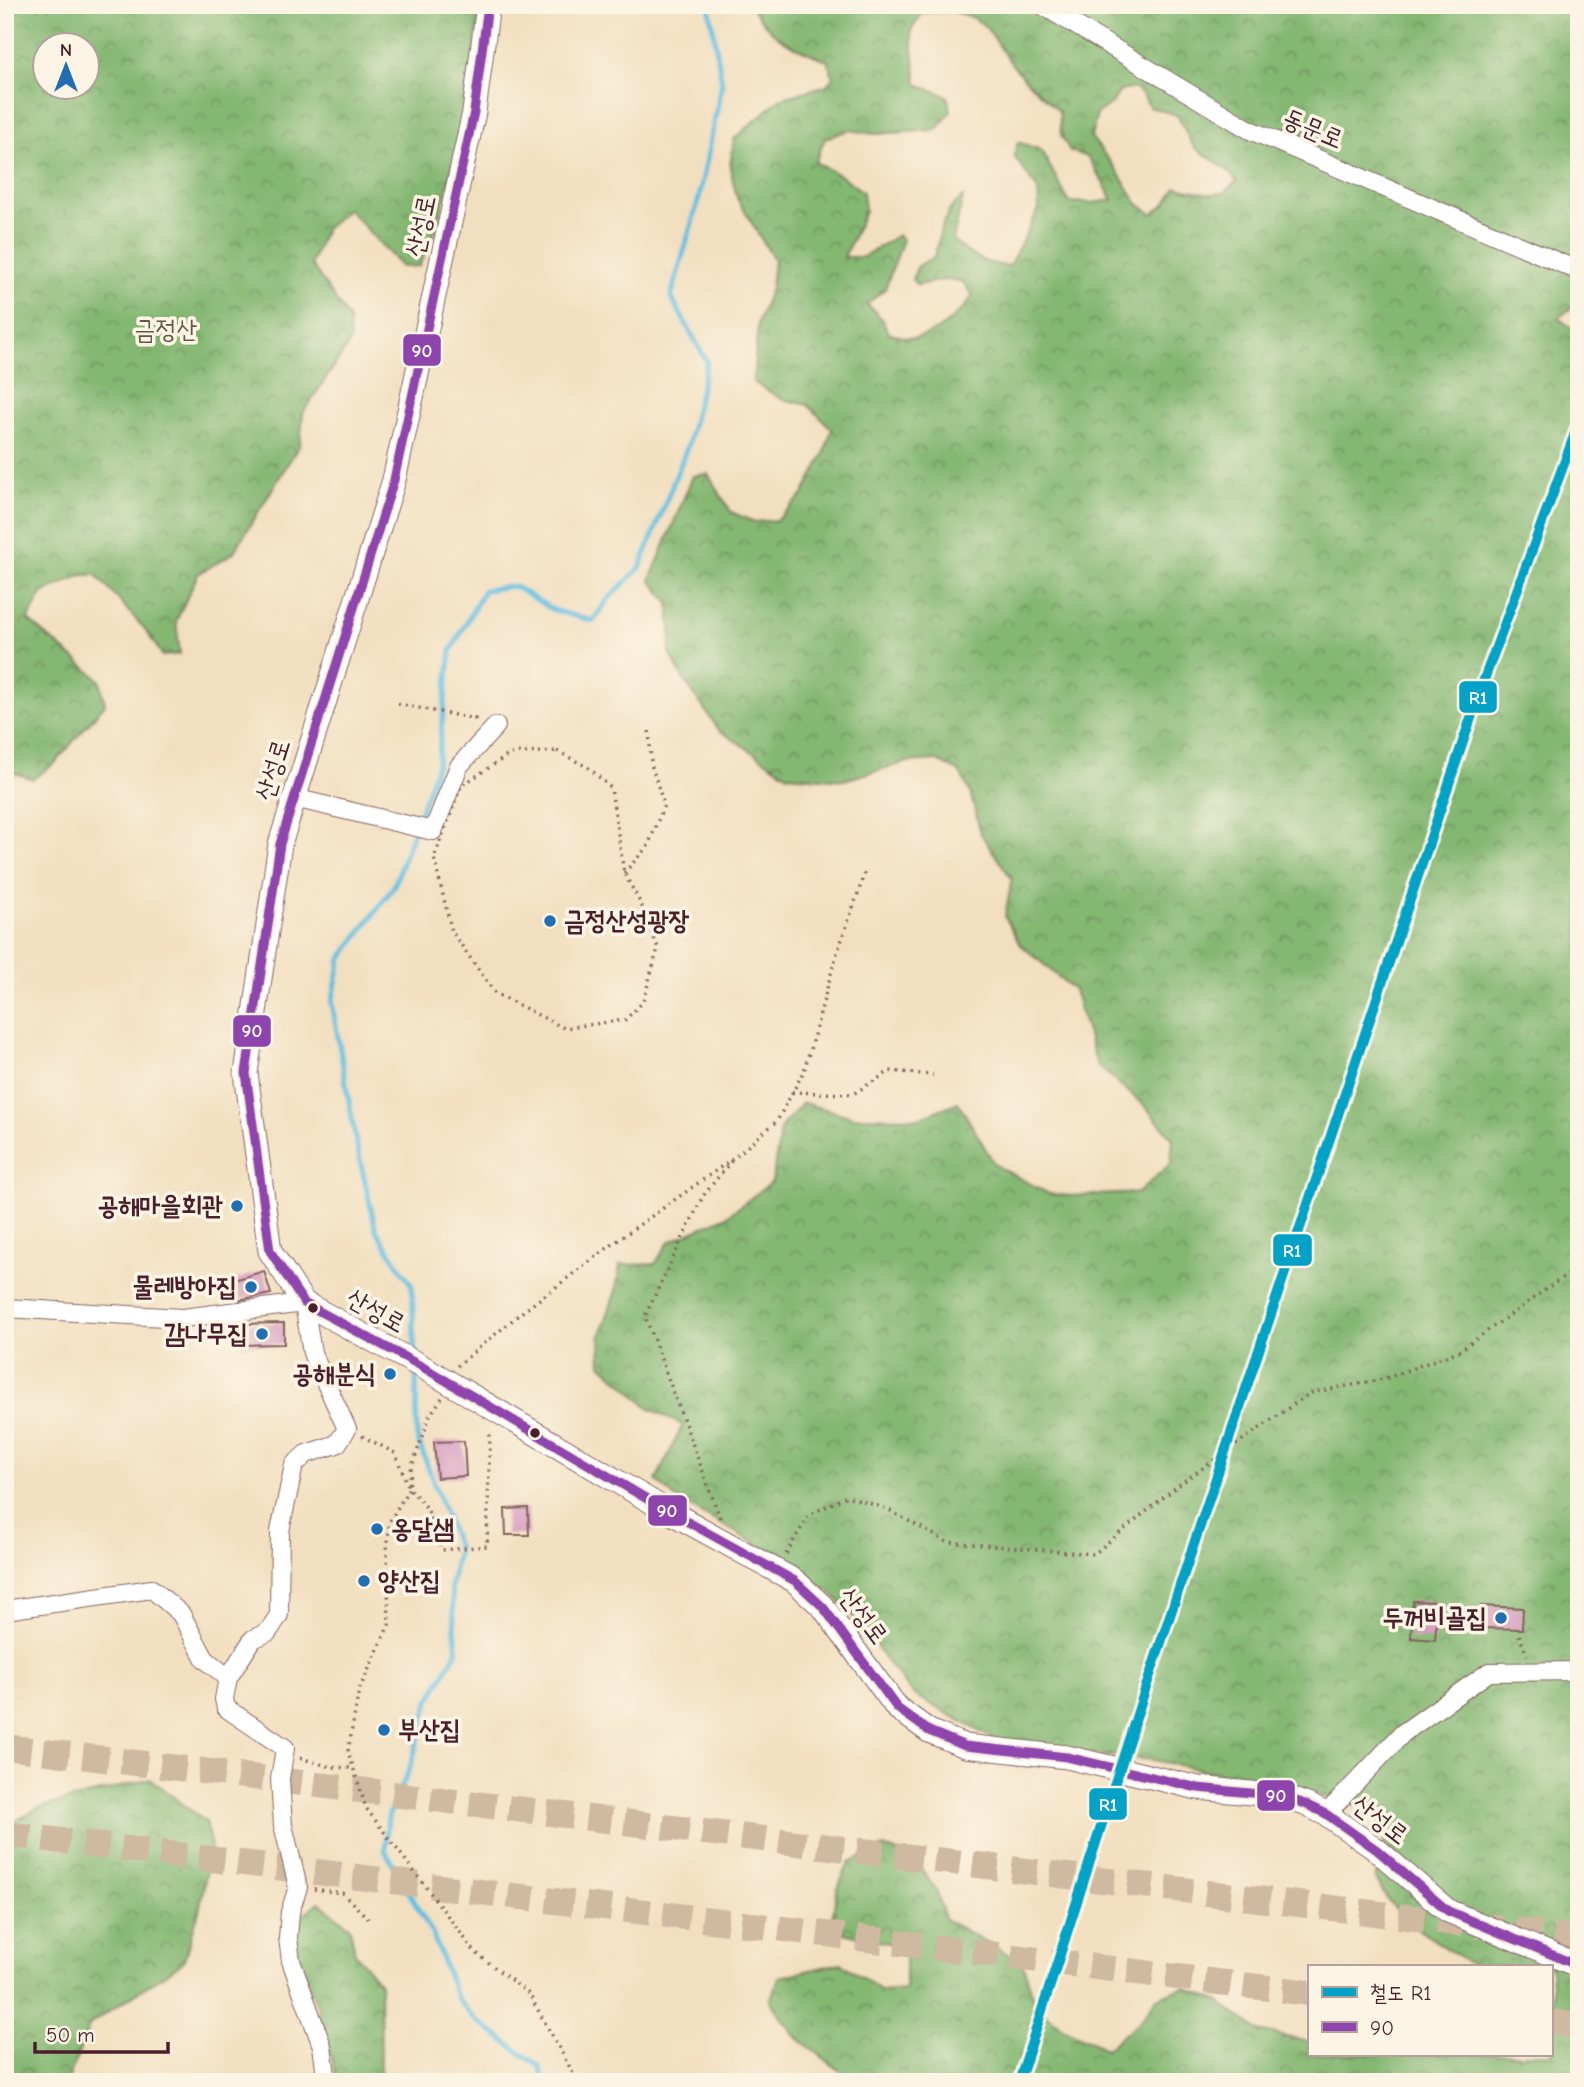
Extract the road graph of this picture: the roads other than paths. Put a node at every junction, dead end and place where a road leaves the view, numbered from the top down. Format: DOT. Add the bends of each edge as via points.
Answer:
graph roads {
  1 [pos="488,5"];
  2 [pos="1042,5"];
  3 [pos="1579,271"];
  4 [pos="496,726"];
  5 [pos="294,798"];
  6 [pos="304,1303"];
  7 [pos="5,1308"];
  8 [pos="5,1610"];
  9 [pos="1579,1671"];
  10 [pos="228,1678"];
  11 [pos="1326,1814"];
  12 [pos="1579,1966"];
  13 [pos="327,2082"];
  1 -- 5 [label="main road, 산성로" via="474,112 394,480"];
  2 -- 3 [label="street, 동문로" via="1250,130"];
  4 -- 5 [label="street" via="459,766 433,831"];
  5 -- 6 [label="main road, 산성로" via="279,844 246,1073 270,1251"];
  6 -- 7 [label="street" via="182,1318"];
  6 -- 10 [label="street" via="312,1353 347,1429 337,1444 306,1454 294,1465 280,1531 279,1615 268,1632 253,1639"];
  6 -- 11 [label="main road, 산성로" via="795,1581 823,1607 897,1708 929,1731 987,1749 1067,1756 1198,1788 1282,1796"];
  8 -- 10 [label="street" via="152,1589 181,1614 205,1659"];
  9 -- 11 [label="street" via="1489,1672 1404,1733"];
  10 -- 13 [label="street" via="226,1708 285,1748 280,1779 283,1825 298,1887 288,1938 291,1961 322,2046"];
  11 -- 12 [label="main road, 산성로" via="1377,1850 1448,1911"];
}
